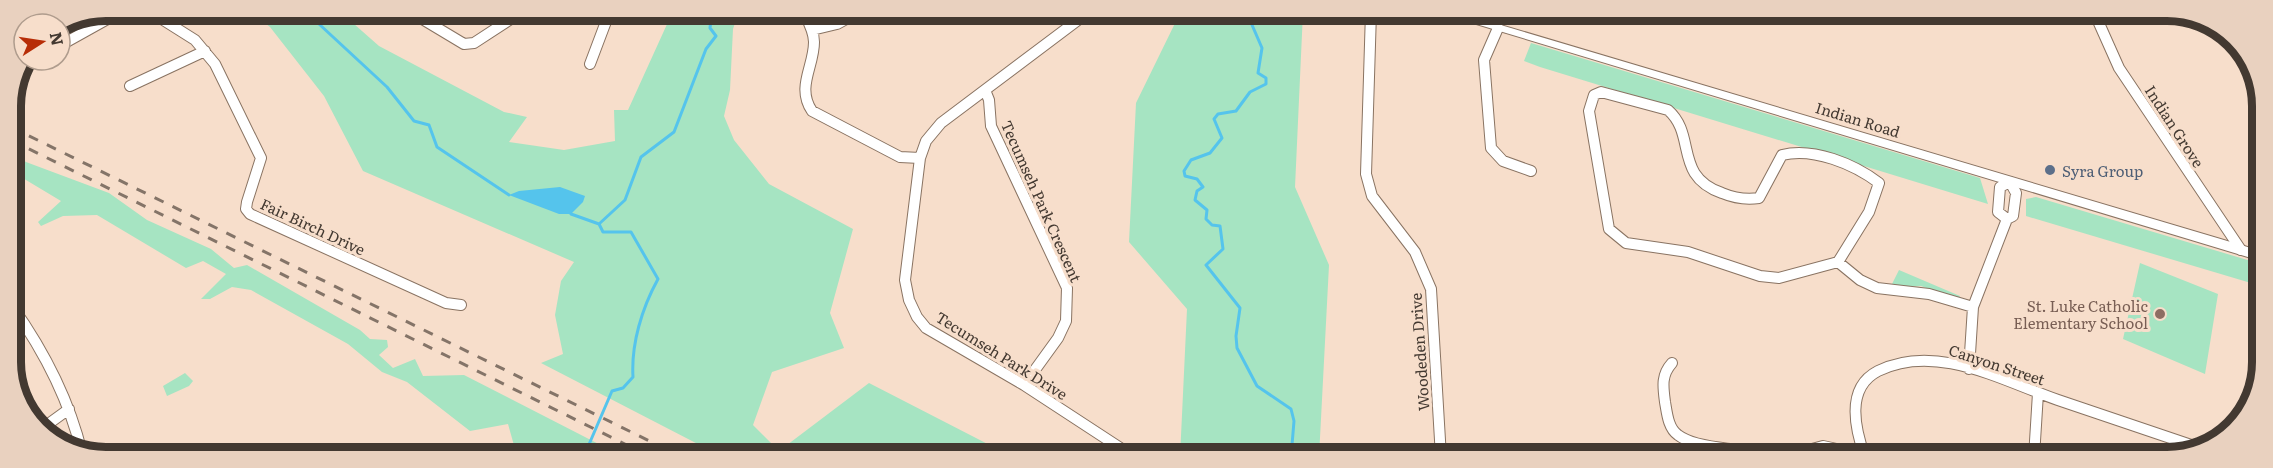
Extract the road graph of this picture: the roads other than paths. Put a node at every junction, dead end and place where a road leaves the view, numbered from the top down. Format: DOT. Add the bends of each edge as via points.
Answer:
graph roads {
  1 [pos="166,21"];
  2 [pos="426,21"];
  3 [pos="507,21"];
  4 [pos="606,21"];
  5 [pos="808,21"];
  6 [pos="843,21"];
  7 [pos="1077,21"];
  8 [pos="1371,21"];
  9 [pos="1476,21"];
  10 [pos="2098,21"];
  11 [pos="102,22"];
  12 [pos="1498,28"];
  13 [pos="812,30"];
  14 [pos="72,39"];
  15 [pos="205,51"];
  16 [pos="590,64"];
  17 [pos="130,86"];
  18 [pos="985,90"];
  19 [pos="920,158"];
  20 [pos="1531,171"];
  21 [pos="2010,182"];
  22 [pos="2007,219"];
  23 [pos="2241,250"];
  24 [pos="2252,253"];
  25 [pos="1838,261"];
  26 [pos="461,305"];
  27 [pos="1973,307"];
  28 [pos="21,320"];
  29 [pos="1672,363"];
  30 [pos="1969,369"];
  31 [pos="1024,385"];
  32 [pos="2038,393"];
  33 [pos="69,409"];
  34 [pos="48,424"];
  35 [pos="79,442"];
  36 [pos="2187,444"];
  37 [pos="1119,447"];
  38 [pos="1440,447"];
  39 [pos="1735,447"];
  40 [pos="1860,447"];
  41 [pos="2035,447"];
  1 -- 15 [label="street, Fair Birch Drive"];
  2 -- 3 [label="street" via="464,44 474,43"];
  4 -- 16 [label="street"];
  5 -- 13 [label="street"];
  6 -- 13 [label="street"];
  7 -- 18 [label="street, Tecumseh Park Drive"];
  8 -- 38 [label="street, Woodeden Drive" via="1366,174 1372,196 1415,252 1431,289"];
  9 -- 12 [label="street, Indian Road"];
  10 -- 23 [label="street, Indian Grove" via="2119,68"];
  11 -- 14 [label="street"];
  12 -- 20 [label="street" via="1483,67 1491,148 1504,163"];
  12 -- 21 [label="street, Indian Road"];
  13 -- 19 [label="street" via="810,68 803,90 806,104 812,111 893,154"];
  15 -- 17 [label="street"];
  15 -- 26 [label="street, Fair Birch Drive" via="261,158 248,192 246,208 250,214 446,303"];
  18 -- 19 [label="street, Tecumseh Park Drive" via="941,123 926,141"];
  18 -- 31 [label="street, Tecumseh Park Crescent" via="991,126 1067,288 1066,321"];
  19 -- 31 [label="street, Tecumseh Park Drive" via="904,280 907,299 926,328"];
  21 -- 22 [label="street" via="2016,193 2013,216"];
  21 -- 22 [label="street" via="2000,187 1998,212"];
  21 -- 23 [label="street, Indian Road"];
  22 -- 27 [label="street"];
  23 -- 24 [label="street, Indian Road"];
  25 -- 25 [label="street" via="1879,189 1872,175 1794,150 1782,155 1759,198 1744,201 1706,189 1696,181 1676,117 1668,110 1615,94 1594,95 1589,111 1609,229 1614,236 1626,243 1688,252 1760,276 1779,278"];
  25 -- 27 [label="street" via="1859,280 1882,291 1925,293"];
  27 -- 30 [label="street"];
  28 -- 33 [label="street"];
  29 -- 39 [label="street" via="1663,376 1662,388 1668,419 1680,437"];
  30 -- 32 [label="street, Canyon Street"];
  30 -- 40 [label="street, Canyon Street" via="1912,360 1870,376 1854,405"];
  31 -- 37 [label="street, Tecumseh Park Drive"];
  32 -- 36 [label="street, Canyon Street"];
  32 -- 41 [label="street"];
  33 -- 34 [label="street"];
  33 -- 35 [label="street"];
}
